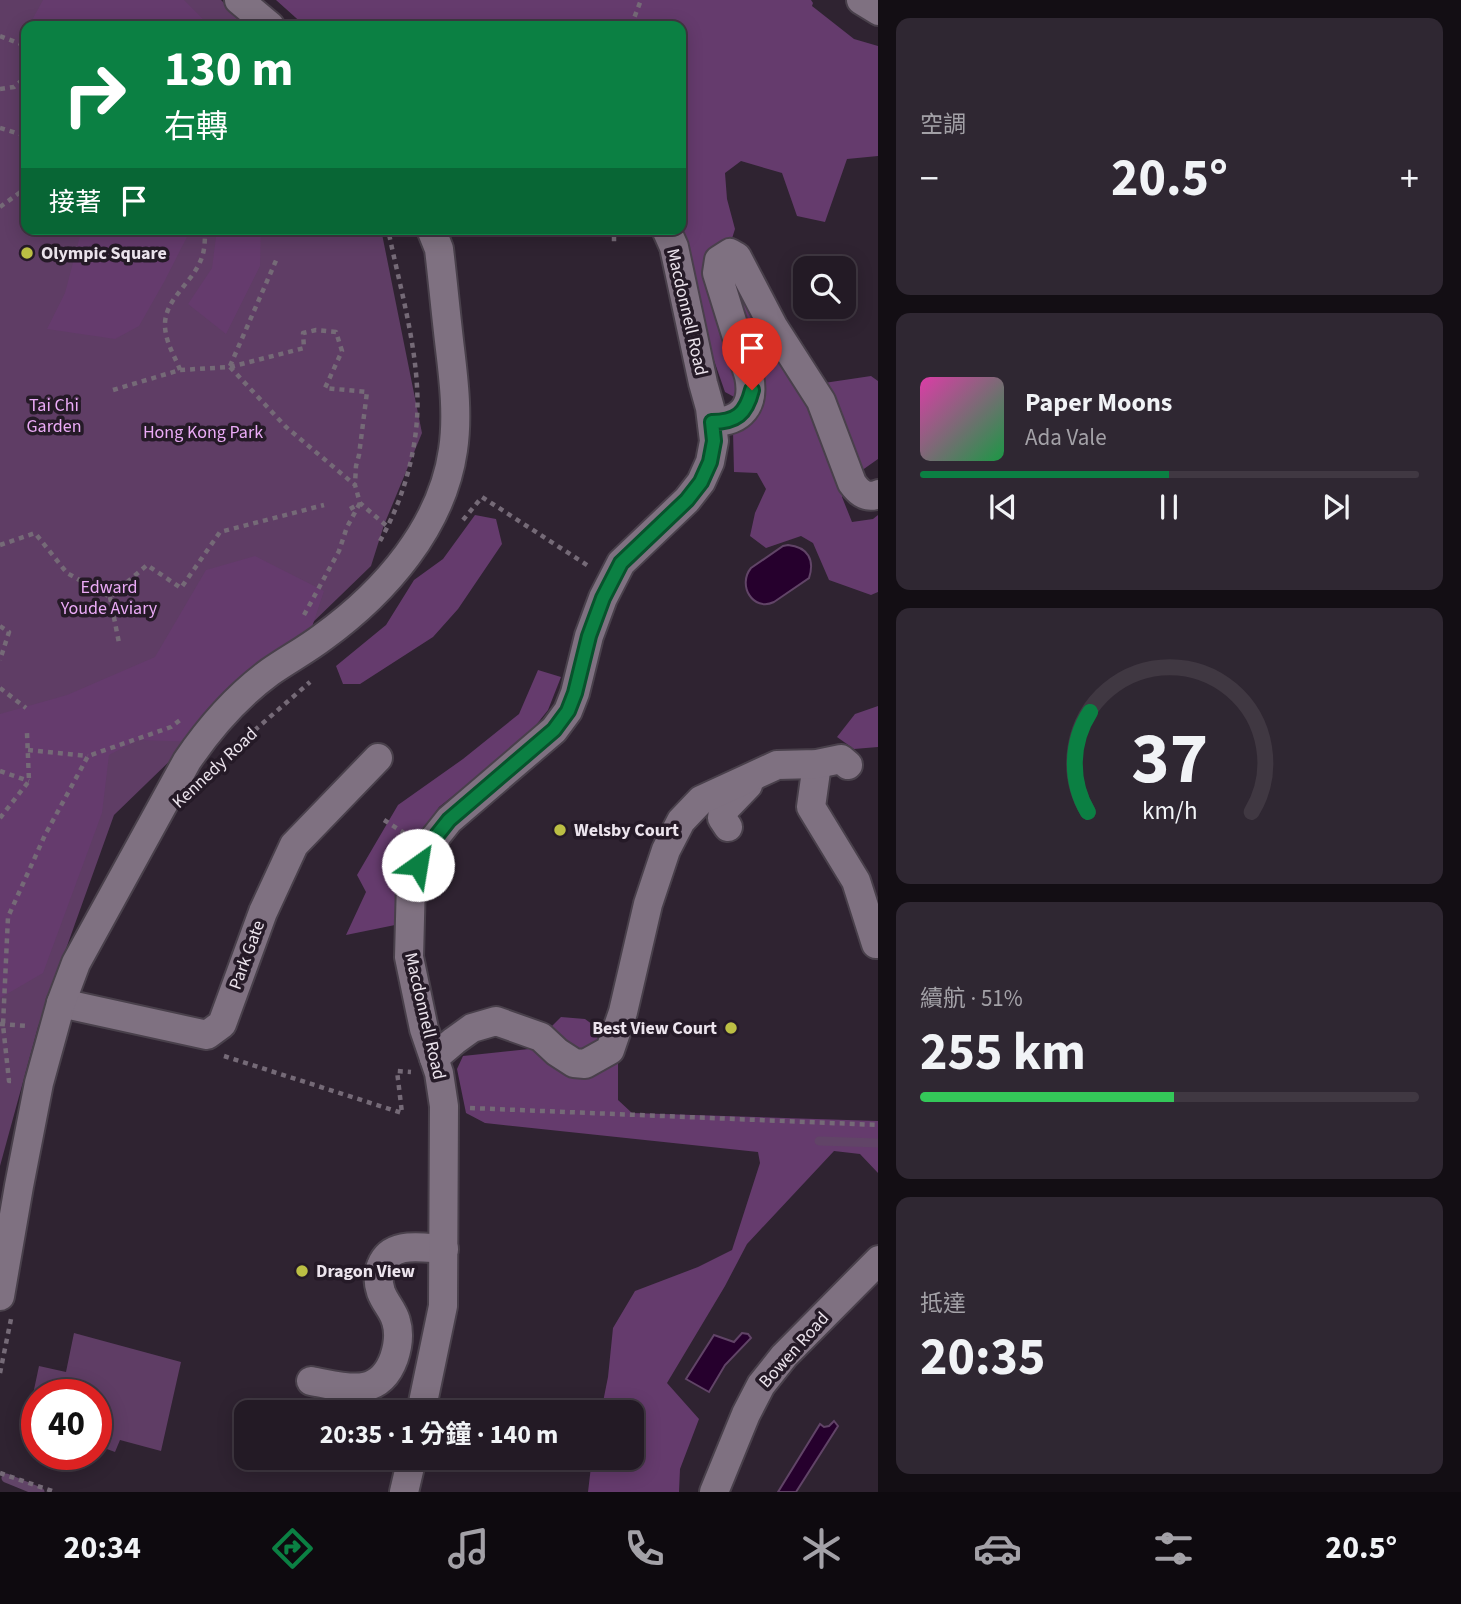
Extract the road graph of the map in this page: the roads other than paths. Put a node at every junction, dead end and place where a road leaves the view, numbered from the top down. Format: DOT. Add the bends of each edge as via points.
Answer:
graph roads {
  1 [pos="239,0"];
  2 [pos="861,0"];
  3 [pos="878,11"];
  4 [pos="264,21"];
  5 [pos="669,235"];
  6 [pos="439,236"];
  7 [pos="712,422"];
  8 [pos="878,494"];
  9 [pos="378,758"];
  10 [pos="817,764"];
  11 [pos="848,765"];
  12 [pos="760,773"];
  13 [pos="728,827"];
  14 [pos="876,944"];
  15 [pos="61,1003"];
  16 [pos="428,1065"];
  17 [pos="444,1249"];
  18 [pos="878,1260"];
  19 [pos="6,1303"];
  20 [pos="311,1381"];
  21 [pos="423,1400"];
  22 [pos="409,1470"];
  23 [pos="404,1492"];
  24 [pos="714,1492"];
  1 -- 4 [label="street"];
  2 -- 3 [label="street"];
  5 -- 7 [label="street, Macdonnell Road"];
  6 -- 15 [label="street, Kennedy Road" via="455,424 448,475 428,524 369,599 241,696 203,738 76,963"];
  7 -- 8 [label="street" via="726,422 739,415 752,390 717,273 719,260 730,253 737,257 773,326 821,401 852,483 859,493"];
  7 -- 16 [label="street, Macdonnell Road" via="714,441 701,482 621,563 603,598 568,711 554,730 449,820 426,849 411,881 409,957"];
  9 -- 15 [label="street, Park Gate" via="294,845 263,912 222,1024 207,1035"];
  10 -- 11 [label="street" via="841,759"];
  10 -- 12 [label="street" via="777,765"];
  10 -- 14 [label="street" via="811,807 856,881"];
  12 -- 13 [label="street" via="723,811"];
  12 -- 16 [label="street" via="701,800 681,821 648,904 610,1050 585,1064 574,1063 541,1037 496,1021 472,1028"];
  15 -- 19 [label="street, Kennedy Road" via="39,1083 19,1186"];
  16 -- 17 [label="street, Macdonnell Road" via="439,1073 444,1106"];
  17 -- 20 [label="street" via="406,1247 382,1262 378,1282 395,1317 398,1340 383,1378 373,1386 358,1388"];
  17 -- 21 [label="street, Macdonnell Road" via="443,1306"];
  18 -- 24 [label="street, Bowen Road" via="761,1385"];
  22 -- 23 [label="street"];
}
